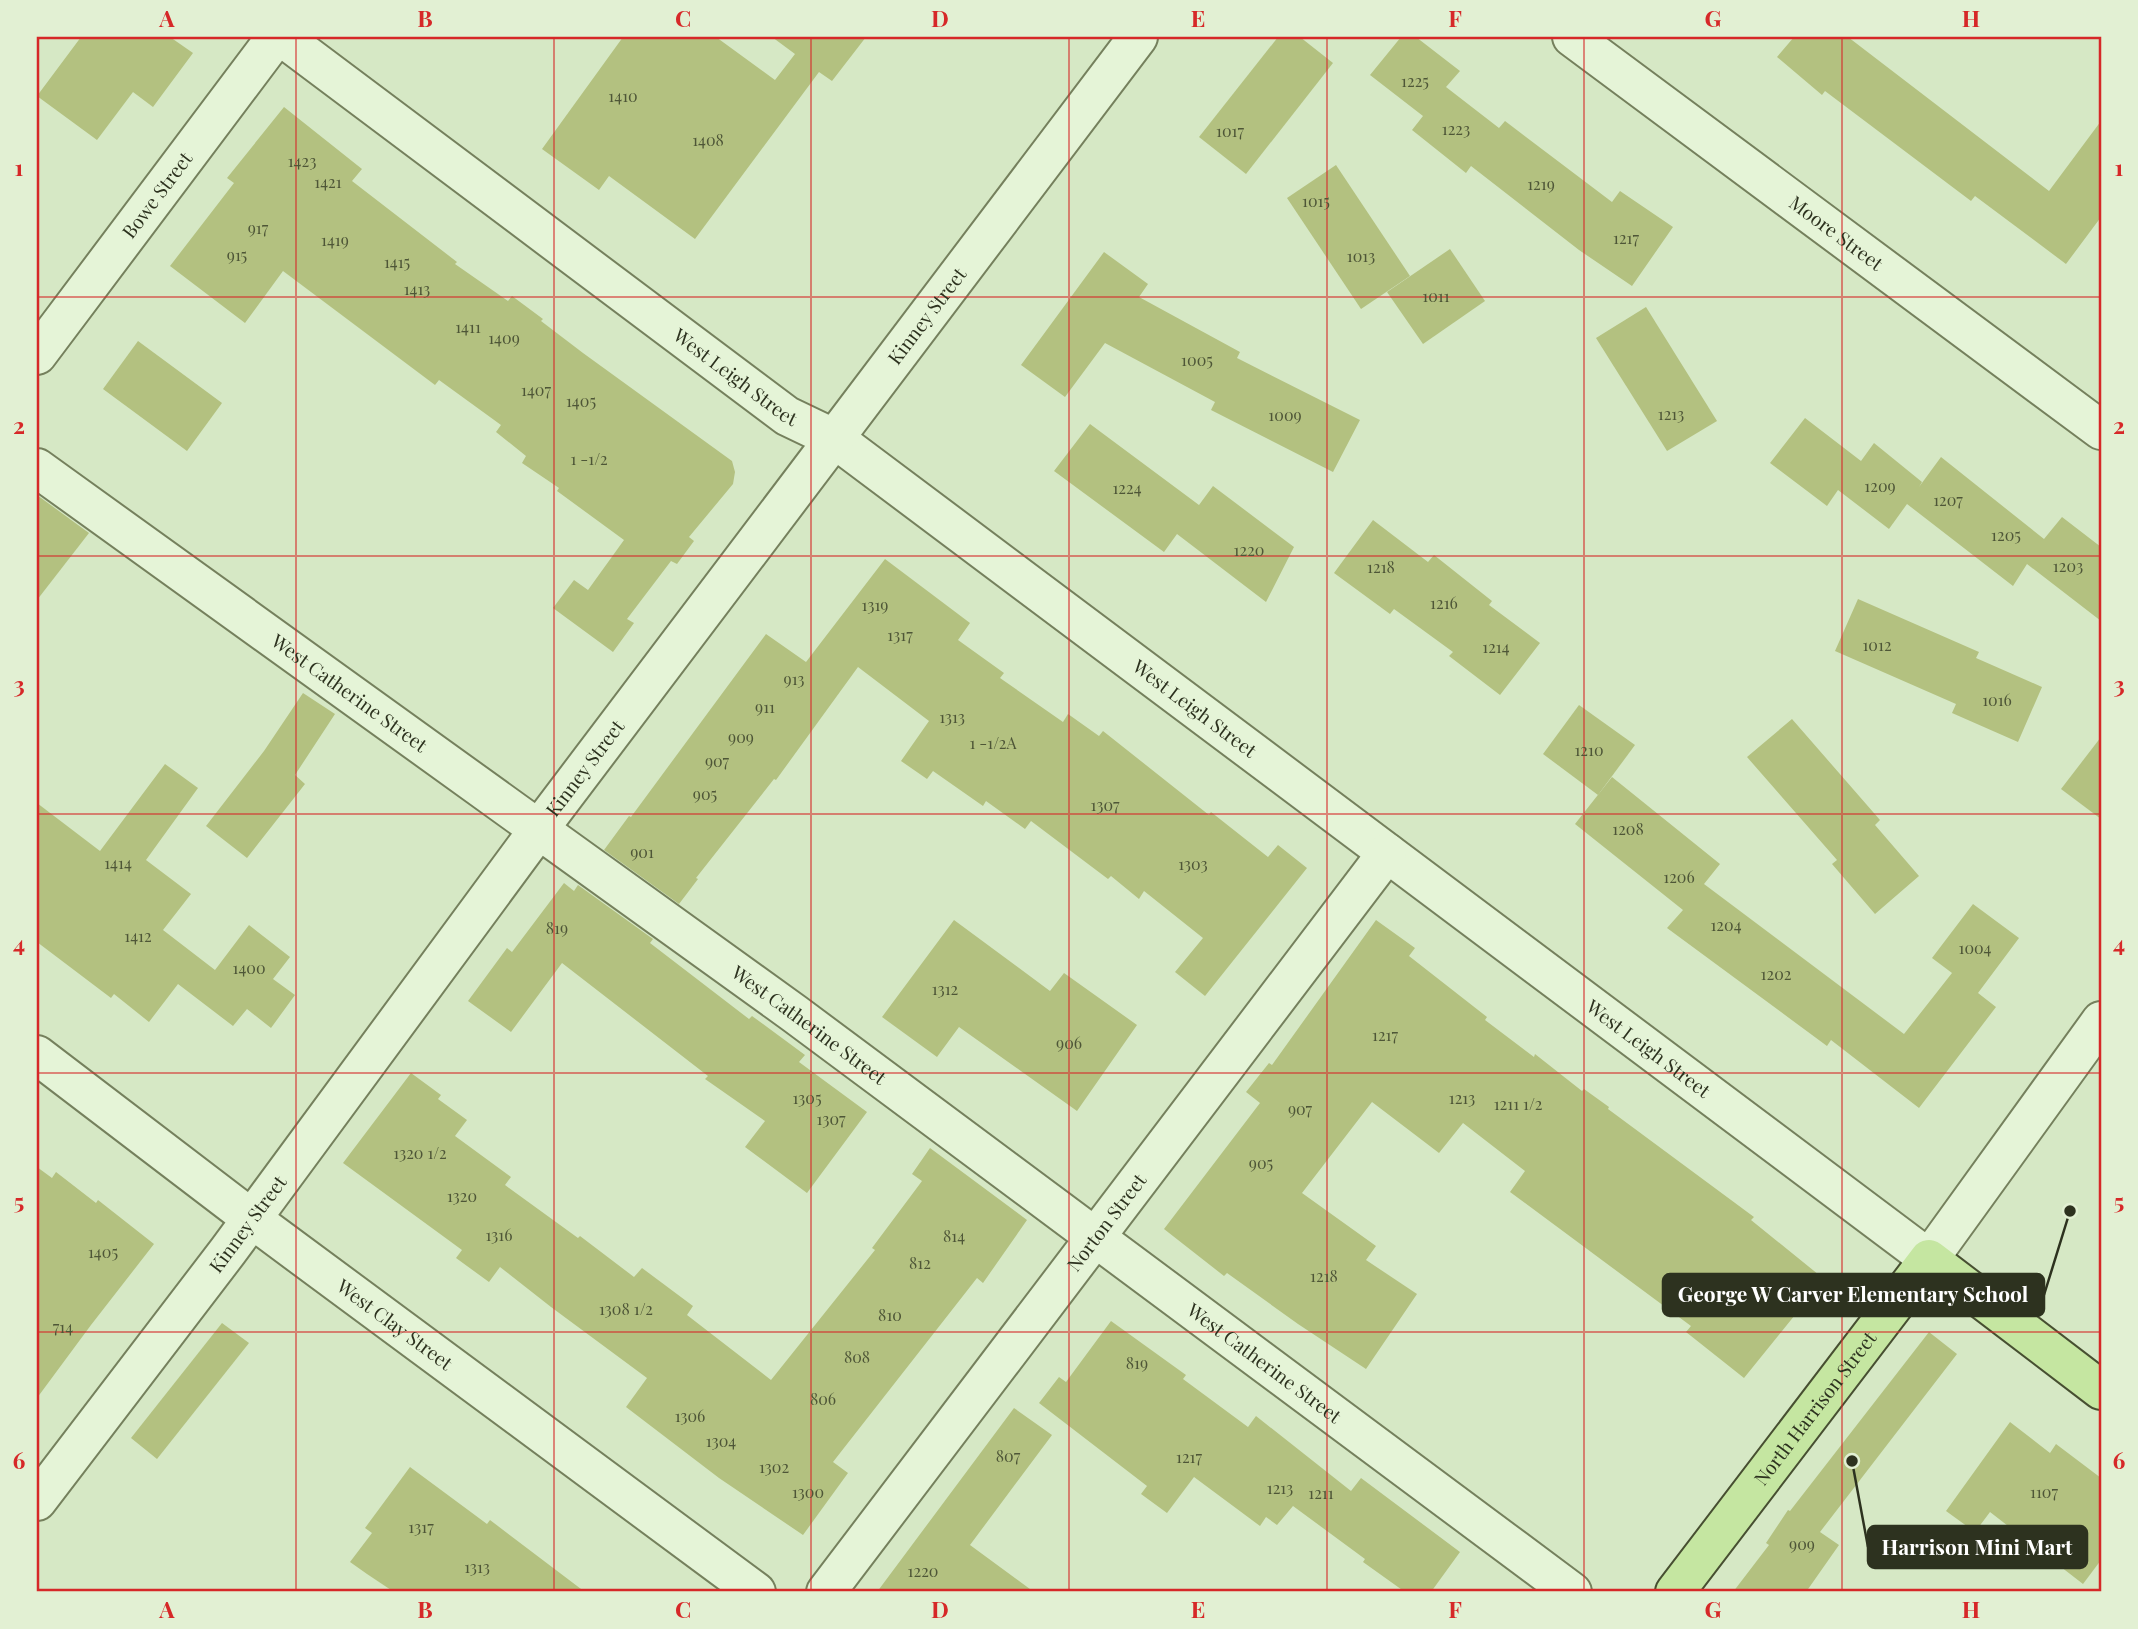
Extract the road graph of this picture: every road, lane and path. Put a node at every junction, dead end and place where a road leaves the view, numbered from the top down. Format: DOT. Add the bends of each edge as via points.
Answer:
graph roads {
  1 [pos="276,37"];
  2 [pos="282,37"];
  3 [pos="1138,37"];
  4 [pos="1572,37"];
  5 [pos="37,355"];
  6 [pos="2101,430"];
  7 [pos="835,439"];
  8 [pos="37,468"];
  9 [pos="539,829"];
  10 [pos="1387,853"];
  11 [pos="2101,1021"];
  12 [pos="37,1055"];
  13 [pos="252,1219"];
  14 [pos="1095,1239"];
  15 [pos="1929,1259"];
  16 [pos="2101,1390"];
  17 [pos="37,1501"];
  18 [pos="756,1592"];
  19 [pos="826,1592"];
  20 [pos="1572,1592"];
  21 [pos="1675,1592"];
  1 -- 5 [label="street, Bowe Street"];
  2 -- 7 [label="street, West Leigh Street" via="787,416"];
  3 -- 7 [label="street, Kinney Street"];
  4 -- 6 [label="street, Moore Street"];
  7 -- 9 [label="street, Kinney Street"];
  7 -- 10 [label="street, West Leigh Street"];
  8 -- 9 [label="street, West Catherine Street"];
  9 -- 13 [label="street, Kinney Street"];
  9 -- 14 [label="street, West Catherine Street"];
  10 -- 14 [label="street, Norton Street"];
  10 -- 15 [label="street, West Leigh Street"];
  11 -- 15 [label="street, North Harrison Street"];
  12 -- 13 [label="street, West Clay Street"];
  13 -- 17 [label="street, Kinney Street"];
  13 -- 18 [label="street, West Clay Street"];
  14 -- 19 [label="street, Norton Street"];
  14 -- 20 [label="street, West Catherine Street"];
  15 -- 16 [label="main road, West Leigh Street"];
  15 -- 21 [label="main road, North Harrison Street"];
}
